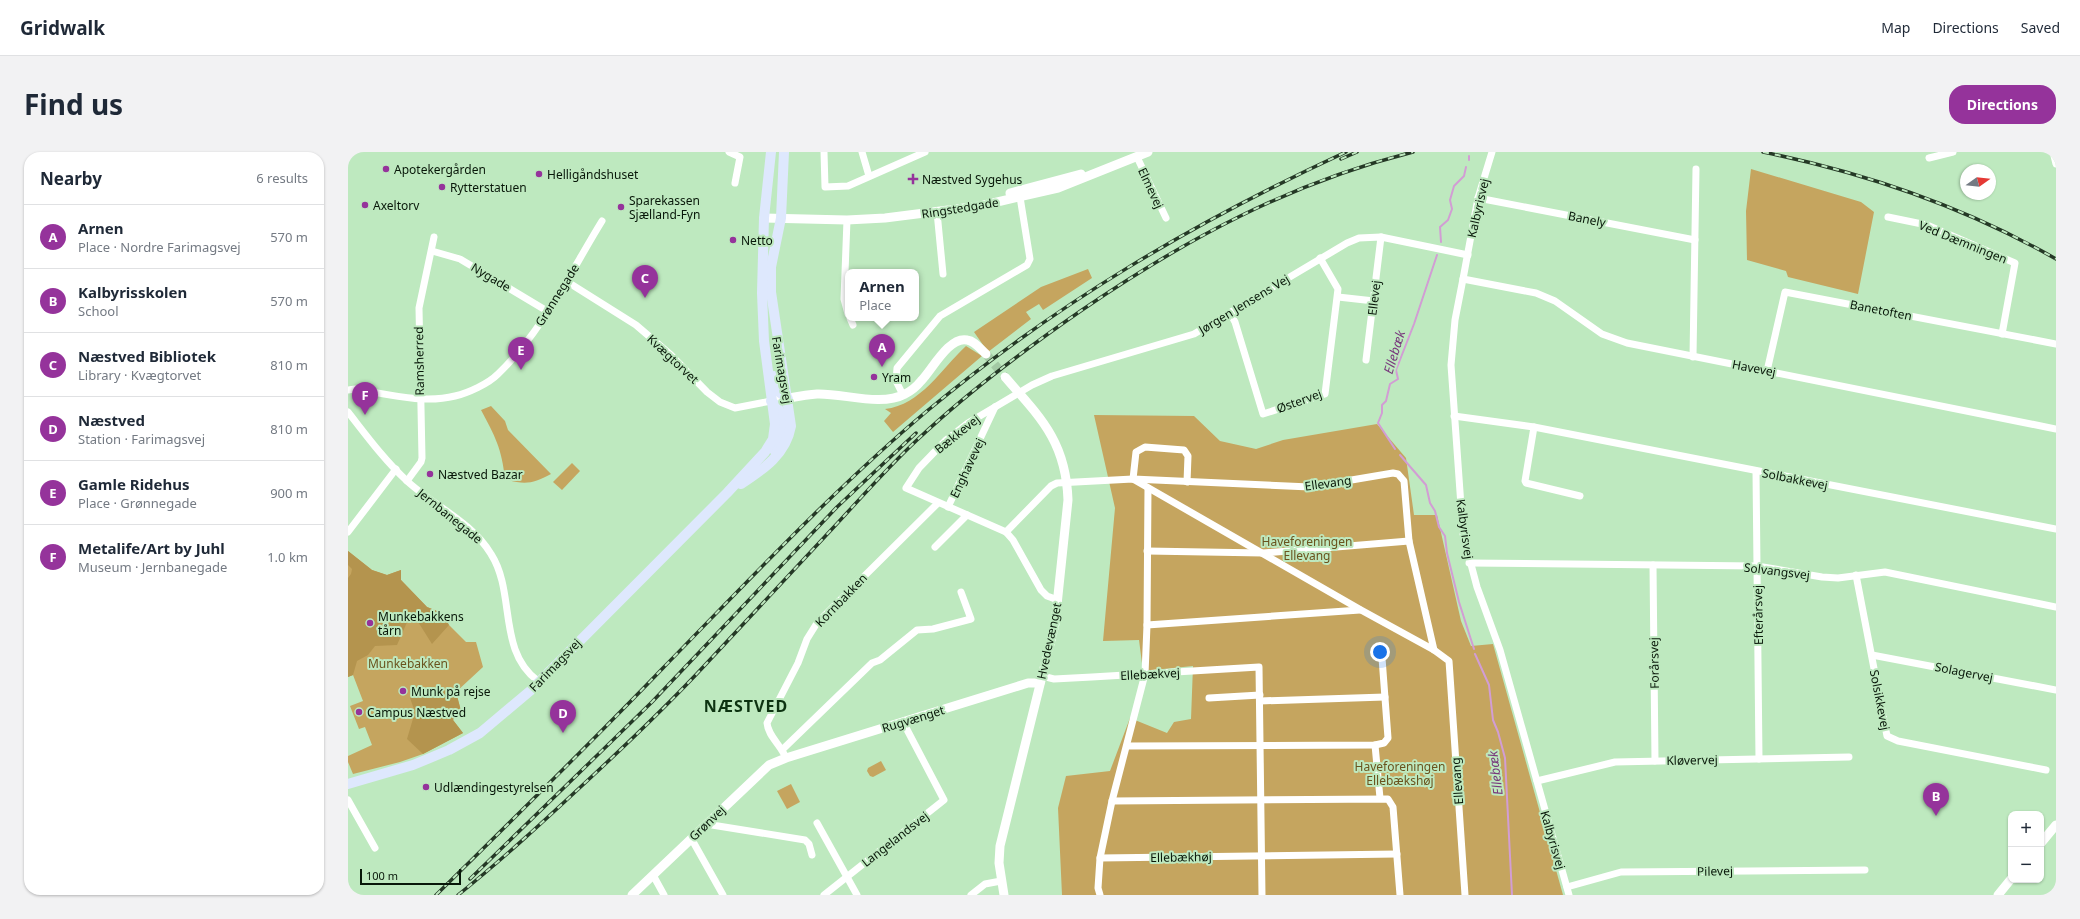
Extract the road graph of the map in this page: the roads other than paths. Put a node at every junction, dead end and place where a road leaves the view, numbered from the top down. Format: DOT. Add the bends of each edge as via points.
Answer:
graph roads {
  1 [pos="728,152"];
  2 [pos="771,152"];
  3 [pos="784,152"];
  4 [pos="824,152"];
  5 [pos="862,152"];
  6 [pos="925,152"];
  7 [pos="1148,152"];
  8 [pos="1492,152"];
  9 [pos="1953,152"];
  10 [pos="2053,152"];
  11 [pos="1131,156"];
  12 [pos="1929,158"];
  13 [pos="2056,164"];
  14 [pos="1104,170"];
  15 [pos="1696,170"];
  16 [pos="869,176"];
  17 [pos="735,183"];
  18 [pos="1020,197"];
  19 [pos="1478,198"];
  20 [pos="959,209"];
  21 [pos="937,212"];
  22 [pos="1888,217"];
  23 [pos="764,218"];
  24 [pos="781,218"];
  25 [pos="1166,218"];
  26 [pos="847,220"];
  27 [pos="602,221"];
  28 [pos="1381,236"];
  29 [pos="434,237"];
  30 [pos="1695,240"];
  31 [pos="432,251"];
  32 [pos="1468,255"];
  33 [pos="1320,258"];
  34 [pos="845,269"];
  35 [pos="845,273"];
  36 [pos="943,274"];
  37 [pos="1463,279"];
  38 [pos="566,281"];
  39 [pos="1338,297"];
  40 [pos="1374,301"];
  41 [pos="845,304"];
  42 [pos="547,311"];
  43 [pos="1230,313"];
  44 [pos="764,317"];
  45 [pos="851,321"];
  46 [pos="853,325"];
  47 [pos="2002,334"];
  48 [pos="2056,344"];
  49 [pos="986,354"];
  50 [pos="1693,357"];
  51 [pos="1366,360"];
  52 [pos="1767,371"];
  53 [pos="1005,377"];
  54 [pos="348,390"];
  55 [pos="1018,392"];
  56 [pos="903,395"];
  57 [pos="419,398"];
  58 [pos="788,399"];
  59 [pos="771,401"];
  60 [pos="995,407"];
  61 [pos="348,412"];
  62 [pos="1454,416"];
  63 [pos="1534,427"];
  64 [pos="2056,429"];
  65 [pos="396,469"];
  66 [pos="1756,471"];
  67 [pos="758,473"];
  68 [pos="1133,479"];
  69 [pos="407,481"];
  70 [pos="1067,481"];
  71 [pos="1187,482"];
  72 [pos="1148,488"];
  73 [pos="727,493"];
  74 [pos="1580,496"];
  75 [pos="938,503"];
  76 [pos="948,508"];
  77 [pos="967,515"];
  78 [pos="2056,529"];
  79 [pos="348,532"];
  80 [pos="1006,532"];
  81 [pos="1409,541"];
  82 [pos="935,547"];
  83 [pos="1147,551"];
  84 [pos="1263,553"];
  85 [pos="1469,563"];
  86 [pos="1653,565"];
  87 [pos="1757,566"];
  88 [pos="1856,575"];
  89 [pos="961,592"];
  90 [pos="1058,600"];
  91 [pos="2056,607"];
  92 [pos="1361,610"];
  93 [pos="1147,625"];
  94 [pos="1434,650"];
  95 [pos="1872,655"];
  96 [pos="1382,658"];
  97 [pos="1145,674"];
  98 [pos="1041,680"];
  99 [pos="538,681"];
  100 [pos="2056,690"];
  101 [pos="1385,697"];
  102 [pos="1209,698"];
  103 [pos="1260,698"];
  104 [pos="903,722"];
  105 [pos="1260,745"];
  106 [pos="1375,745"];
  107 [pos="1127,746"];
  108 [pos="784,754"];
  109 [pos="1848,757"];
  110 [pos="1759,759"];
  111 [pos="1655,761"];
  112 [pos="2046,770"];
  113 [pos="1537,781"];
  114 [pos="348,784"];
  115 [pos="1380,798"];
  116 [pos="348,800"];
  117 [pos="1261,800"];
  118 [pos="1112,801"];
  119 [pos="709,821"];
  120 [pos="817,823"];
  121 [pos="2056,825"];
  122 [pos="691,838"];
  123 [pos="2044,839"];
  124 [pos="375,848"];
  125 [pos="1397,854"];
  126 [pos="812,855"];
  127 [pos="1261,856"];
  128 [pos="1100,858"];
  129 [pos="1865,870"];
  130 [pos="653,875"];
  131 [pos="847,877"];
  132 [pos="1001,881"];
  133 [pos="2008,883"];
  134 [pos="1567,887"];
  135 [pos="632,895"];
  136 [pos="664,895"];
  137 [pos="723,895"];
  138 [pos="824,895"];
  139 [pos="857,895"];
  140 [pos="971,895"];
  141 [pos="1004,895"];
  142 [pos="1100,895"];
  143 [pos="1262,895"];
  144 [pos="1400,895"];
  145 [pos="1465,895"];
  146 [pos="1569,895"];
  147 [pos="1998,895"];
  1 -- 17 [label="street" via="740,157"];
  2 -- 23 [label="main road, Farimagsvej"];
  3 -- 24 [label="main road, Farimagsvej"];
  4 -- 16 [label="street" via="825,187 848,186"];
  5 -- 16 [label="street"];
  6 -- 16 [label="street"];
  7 -- 11 [label="street, Ringstedgade"];
  8 -- 19 [label="street, Kalbyrisvej"];
  9 -- 12 [label="street"];
  10 -- 13 [label="street"];
  11 -- 14 [label="street, Ringstedgade"];
  11 -- 25 [label="street, Elmevej"];
  14 -- 18 [label="street, Ringstedgade" via="1058,188"];
  14 -- 20 [label="street" via="1056,180"];
  15 -- 30 [label="street"];
  18 -- 20 [label="street, Ringstedgade"];
  18 -- 56 [label="street" via="1030,259 1027,265 940,316 897,368 896,381"];
  19 -- 30 [label="street, Banely"];
  19 -- 32 [label="street, Kalbyrisvej"];
  20 -- 21 [label="street, Ringstedgade"];
  21 -- 26 [label="street, Ringstedgade"];
  21 -- 36 [label="street"];
  22 -- 47 [label="street, Ved Dæmningen" via="1928,225 2015,263"];
  23 -- 24 [label="street, Ringstedgade"];
  23 -- 44 [label="main road, Farimagsvej"];
  24 -- 26 [label="street, Ringstedgade"];
  24 -- 58 [label="main road, Farimagsvej" via="771,267 770,292"];
  26 -- 34 [label="street"];
  27 -- 38 [label="street, Grønnegade"];
  28 -- 32 [label="street, Jørgen Jensens Vej"];
  28 -- 33 [label="street, Jørgen Jensens Vej" via="1359,238"];
  28 -- 40 [label="street, Ellevej"];
  29 -- 31 [label="street, Ramsherred"];
  30 -- 50 [label="street"];
  31 -- 42 [label="street, Nygade" via="460,259"];
  31 -- 57 [label="street, Ramsherred" via="419,308"];
  32 -- 37 [label="street, Kalbyrisvej"];
  33 -- 39 [label="street, Østervej" via="1335,282"];
  33 -- 43 [label="street, Jørgen Jensens Vej"];
  35 -- 41 [label="street"];
  37 -- 50 [label="street, Havevej" via="1536,293 1555,301 1602,334 1627,343"];
  37 -- 62 [label="street, Kalbyrisvej" via="1455,320 1451,365"];
  38 -- 42 [label="street, Grønnegade"];
  38 -- 59 [label="street, Kvægtorvet" via="636,325 720,402 735,408"];
  39 -- 40 [label="street"];
  39 -- 43 [label="street, Østervej" via="1325,394 1263,414"];
  40 -- 51 [label="street, Ellevej"];
  42 -- 57 [label="street, Grønnegade" via="528,341 493,378 455,396"];
  43 -- 55 [label="street, Jørgen Jensens Vej" via="1179,340 1052,376"];
  44 -- 58 [label="main road" via="776,386 780,394"];
  44 -- 59 [label="main road, Farimagsvej"];
  45 -- 46 [label="street"];
  47 -- 48 [label="street, Banetoften"];
  47 -- 52 [label="street, Banetoften" via="1785,292"];
  49 -- 56 [label="street" via="975,343 958,340 950,344 921,382"];
  50 -- 52 [label="street, Havevej"];
  52 -- 64 [label="street, Havevej"];
  53 -- 55 [label="street, Hvedevænget"];
  54 -- 57 [label="street, Grønnegade"];
  55 -- 60 [label="street, Bækkevej"];
  55 -- 70 [label="street, Hvedevænget" via="1048,429 1058,447"];
  56 -- 58 [label="street" via="888,399 816,394"];
  57 -- 69 [label="street, Ramsherred" via="422,458"];
  58 -- 59 [label="street, Kvægtorvet"];
  58 -- 67 [label="main road, Farimagsvej" via="791,426 789,438 779,454"];
  59 -- 67 [label="main road" via="779,409 782,433 776,448"];
  59 -- 73 [label="main road, Farimagsvej" via="775,424 772,439 765,452"];
  60 -- 75 [label="street, Bækkevej" via="946,440 919,468 906,488"];
  60 -- 76 [label="street, Enghavevej"];
  61 -- 65 [label="street, Jernbanegade"];
  62 -- 63 [label="street, Solbakkevej"];
  62 -- 85 [label="street, Kalbyrisvej" via="1463,534"];
  63 -- 66 [label="street, Solbakkevej"];
  63 -- 74 [label="street" via="1524,480 1526,483"];
  65 -- 69 [label="street, Jernbanegade"];
  65 -- 79 [label="street"];
  66 -- 78 [label="street, Solbakkevej"];
  66 -- 87 [label="street, Efterårsvej"];
  67 -- 73 [label="main road, Farimagsvej"];
  68 -- 70 [label="street, Ellevang"];
  68 -- 71 [label="street, Ellevang"];
  68 -- 71 [label="street" via="1136,452 1145,446 1187,452"];
  68 -- 72 [label="street, Ellevang"];
  69 -- 99 [label="street, Jernbanegade" via="477,536 492,554 503,581 514,646 524,667"];
  70 -- 80 [label="street" via="1051,486"];
  70 -- 90 [label="street, Hvedevænget" via="1068,500"];
  71 -- 81 [label="street, Ellevang" via="1310,488 1398,474 1404,480"];
  72 -- 83 [label="street"];
  72 -- 84 [label="street, Ellevang"];
  73 -- 99 [label="main road, Farimagsvej"];
  75 -- 76 [label="street"];
  75 -- 108 [label="street, Kornbakken" via="817,623 810,633 767,723 768,731"];
  76 -- 77 [label="street"];
  77 -- 80 [label="street"];
  77 -- 82 [label="street"];
  80 -- 90 [label="street" via="1041,590 1047,596"];
  81 -- 84 [label="street, Ellevang"];
  81 -- 94 [label="street, Ellevang"];
  83 -- 84 [label="street, Ellevang"];
  83 -- 93 [label="street"];
  84 -- 92 [label="street, Ellevang"];
  85 -- 86 [label="street, Solvangsvej"];
  85 -- 113 [label="street, Kalbyrisvej" via="1500,650"];
  86 -- 87 [label="street, Solvangsvej"];
  86 -- 111 [label="street, Forårsvej"];
  87 -- 88 [label="street, Solvangsvej" via="1822,577"];
  87 -- 110 [label="street, Efterårsvej"];
  88 -- 91 [label="street, Solvangsvej" via="1885,572"];
  88 -- 95 [label="street, Solsikkevej"];
  89 -- 108 [label="street" via="971,619 933,629 917,630 880,660 872,663"];
  90 -- 98 [label="street, Hvedevænget" via="1055,624"];
  92 -- 93 [label="street"];
  92 -- 94 [label="street, Ellevang"];
  93 -- 97 [label="street"];
  94 -- 145 [label="street, Ellevang" via="1449,661"];
  95 -- 100 [label="street, Solagervej"];
  95 -- 112 [label="street, Solsikkevej" via="1886,736 1898,741"];
  96 -- 101 [label="street"];
  97 -- 98 [label="street, Ellebækvej"];
  97 -- 103 [label="street, Ellebækvej" via="1259,667"];
  97 -- 107 [label="street"];
  98 -- 104 [label="street, Rugvænget"];
  98 -- 132 [label="street, Hvedevænget" via="1000,846"];
  99 -- 114 [label="main road, Farimagsvej" via="505,713 480,733 462,743 413,765"];
  101 -- 103 [label="street"];
  101 -- 106 [label="street" via="1388,738"];
  102 -- 103 [label="street"];
  103 -- 105 [label="street"];
  104 -- 108 [label="street, Rugvænget"];
  104 -- 131 [label="street, Langelandsvej" via="944,800"];
  105 -- 106 [label="street"];
  105 -- 107 [label="street"];
  105 -- 117 [label="street"];
  106 -- 115 [label="street"];
  107 -- 118 [label="street"];
  108 -- 119 [label="street, Grønvej" via="768,765"];
  109 -- 110 [label="street, Kløvervej"];
  110 -- 111 [label="street, Kløvervej"];
  111 -- 113 [label="street, Kløvervej" via="1605,763"];
  113 -- 134 [label="street, Kalbyrisvej"];
  115 -- 117 [label="street"];
  115 -- 125 [label="street" via="1388,799 1393,807"];
  116 -- 124 [label="street"];
  117 -- 118 [label="street"];
  117 -- 127 [label="street"];
  118 -- 128 [label="street"];
  119 -- 122 [label="street, Grønvej"];
  119 -- 126 [label="street" via="712,825 805,840"];
  120 -- 131 [label="street"];
  121 -- 123 [label="street"];
  122 -- 130 [label="street, Grønvej"];
  122 -- 137 [label="street"];
  125 -- 127 [label="street, Ellebækhøj"];
  125 -- 144 [label="street"];
  127 -- 128 [label="street, Ellebækhøj"];
  127 -- 143 [label="street"];
  128 -- 142 [label="street"];
  129 -- 134 [label="street, Pilevej" via="1621,872"];
  130 -- 135 [label="street, Grønvej"];
  130 -- 136 [label="street"];
  131 -- 138 [label="street, Langelandsvej"];
  131 -- 139 [label="street"];
  132 -- 140 [label="street" via="985,884"];
  132 -- 141 [label="street, Hvedevænget"];
  133 -- 147 [label="street"];
  134 -- 146 [label="street, Kalbyrisvej"];
}
